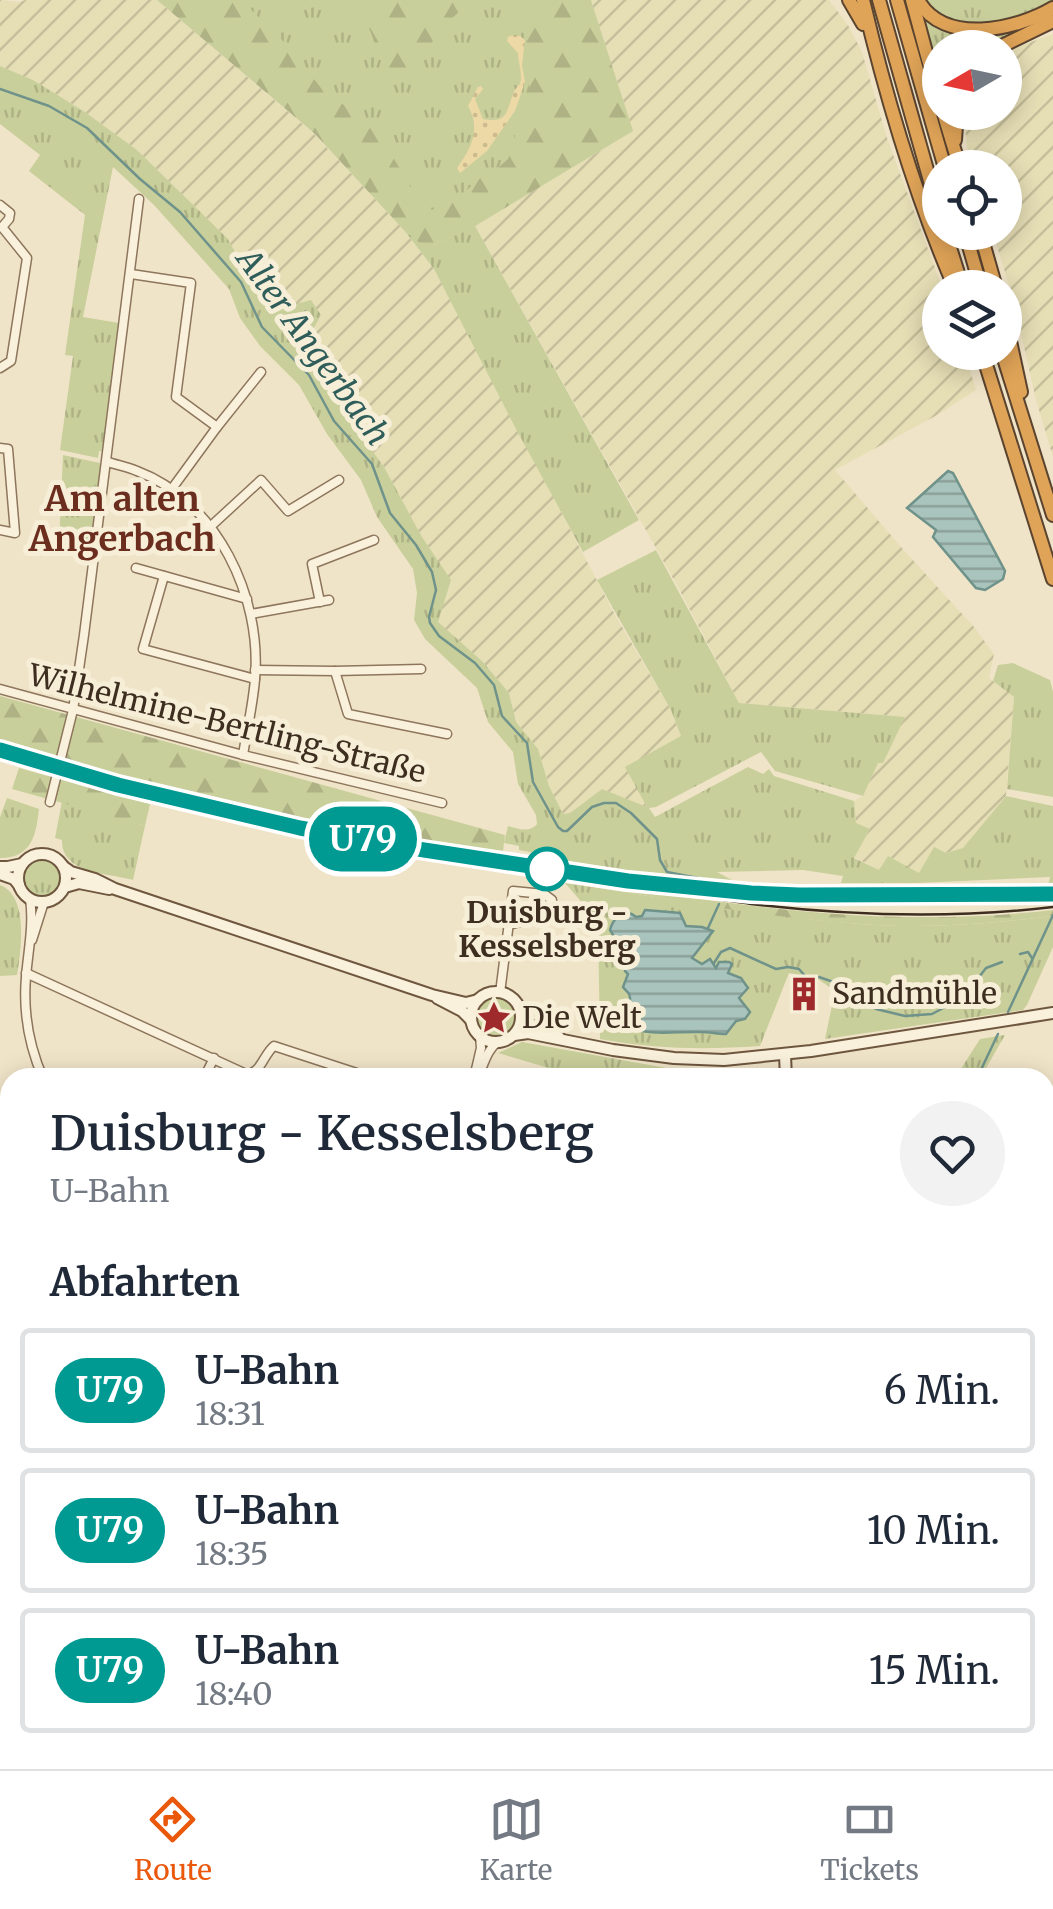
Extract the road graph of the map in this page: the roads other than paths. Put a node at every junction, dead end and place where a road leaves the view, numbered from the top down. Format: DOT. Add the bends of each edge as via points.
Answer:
graph roads {
  1 [pos="849,0"];
  2 [pos="863,0"];
  3 [pos="879,0"];
  4 [pos="898,0"];
  5 [pos="915,0"];
  6 [pos="1053,8"];
  7 [pos="1053,21"];
  8 [pos="922,30"];
  9 [pos="1022,36"];
  10 [pos="874,47"];
  11 [pos="940,150"];
  12 [pos="922,152"];
  13 [pos="140,199"];
  14 [pos="0,204"];
  15 [pos="1,228"];
  16 [pos="952,270"];
  17 [pos="131,274"];
  18 [pos="0,368"];
  19 [pos="988,370"];
  20 [pos="1008,370"];
  21 [pos="1016,370"];
  22 [pos="261,372"];
  23 [pos="217,427"];
  24 [pos="4,449"];
  25 [pos="1034,453"];
  26 [pos="108,462"];
  27 [pos="339,480"];
  28 [pos="171,490"];
  29 [pos="1053,515"];
  30 [pos="210,527"];
  31 [pos="0,530"];
  32 [pos="374,540"];
  33 [pos="136,568"];
  34 [pos="164,576"];
  35 [pos="1053,578"];
  36 [pos="247,600"];
  37 [pos="251,614"];
  38 [pos="421,669"];
  39 [pos="335,671"];
  40 [pos="255,674"];
  41 [pos="0,689"];
  42 [pos="73,710"];
  43 [pos="447,734"];
  44 [pos="243,755"];
  45 [pos="50,802"];
  46 [pos="442,803"];
  47 [pos="22,864"];
  48 [pos="64,867"];
  49 [pos="0,870"];
  50 [pos="19,885"];
  51 [pos="65,887"];
  52 [pos="115,889"];
  53 [pos="30,898"];
  54 [pos="44,902"];
  55 [pos="509,925"];
  56 [pos="30,944"];
  57 [pos="26,973"];
  58 [pos="500,993"];
  59 [pos="432,995"];
  60 [pos="478,1000"];
  61 [pos="1053,1013"];
  62 [pos="521,1016"];
  63 [pos="471,1020"];
  64 [pos="514,1035"];
  65 [pos="480,1036"];
  66 [pos="564,1040"];
  67 [pos="498,1042"];
  68 [pos="785,1055"];
  69 [pos="214,1058"];
  70 [pos="39,1068"];
  71 [pos="209,1068"];
  72 [pos="234,1068"];
  73 [pos="259,1068"];
  74 [pos="341,1068"];
  75 [pos="477,1068"];
  76 [pos="482,1068"];
  77 [pos="786,1068"];
  1 -- 10 [label="highway"];
  2 -- 10 [label="highway"];
  3 -- 12 [label="highway"];
  4 -- 11 [label="highway"];
  5 -- 6 [label="highway" via="951,28 973,30"];
  5 -- 8 [label="highway"];
  7 -- 9 [label="highway"];
  10 -- 16 [label="highway"];
  13 -- 17 [label="street"];
  14 -- 15 [label="street" via="10,213"];
  15 -- 18 [label="street" via="27,258 11,362"];
  17 -- 23 [label="street" via="191,283 176,398"];
  17 -- 26 [label="street"];
  19 -- 35 [label="highway"];
  20 -- 25 [label="highway"];
  21 -- 25 [label="highway"];
  22 -- 23 [label="street"];
  23 -- 28 [label="street"];
  24 -- 31 [label="street" via="15,533"];
  25 -- 29 [label="highway"];
  26 -- 28 [label="street"];
  26 -- 42 [label="street"];
  27 -- 30 [label="street" via="288,511 261,480"];
  28 -- 30 [label="street"];
  30 -- 36 [label="street"];
  32 -- 37 [label="street" via="312,564 325,601"];
  33 -- 34 [label="street"];
  34 -- 36 [label="street"];
  34 -- 40 [label="street" via="143,649"];
  36 -- 37 [label="street"];
  37 -- 40 [label="street"];
  38 -- 39 [label="street"];
  39 -- 40 [label="street"];
  39 -- 43 [label="street" via="348,714"];
  40 -- 44 [label="street"];
  41 -- 42 [label="street, Wilhelmine-Bertling-Straße"];
  42 -- 44 [label="street, Wilhelmine-Bertling-Straße"];
  42 -- 45 [label="street"];
  44 -- 46 [label="street, Wilhelmine-Bertling-Straße"];
  47 -- 48 [label="main road" via="46,853"];
  47 -- 49 [label="main road"];
  47 -- 50 [label="main road"];
  48 -- 51 [label="main road"];
  48 -- 52 [label="main road"];
  49 -- 50 [label="main road"];
  50 -- 53 [label="main road"];
  51 -- 52 [label="main road"];
  51 -- 54 [label="main road"];
  52 -- 59 [label="main road"];
  53 -- 54 [label="main road"];
  53 -- 56 [label="street"];
  54 -- 56 [label="street"];
  55 -- 55 [label="street" via="544,920 552,900 513,891"];
  55 -- 58 [label="street"];
  56 -- 57 [label="street"];
  57 -- 69 [label="street"];
  57 -- 70 [label="street" via="28,1032"];
  58 -- 60 [label="main road"];
  58 -- 62 [label="main road" via="515,1001"];
  59 -- 60 [label="main road"];
  59 -- 63 [label="main road"];
  60 -- 63 [label="main road"];
  61 -- 68 [label="main road"];
  62 -- 64 [label="main road"];
  62 -- 66 [label="main road"];
  63 -- 65 [label="main road"];
  64 -- 66 [label="main road"];
  64 -- 67 [label="main road"];
  65 -- 67 [label="main road"];
  65 -- 75 [label="street"];
  66 -- 68 [label="main road" via="699,1060"];
  67 -- 76 [label="street"];
  68 -- 77 [label="main road"];
  69 -- 71 [label="street"];
  69 -- 72 [label="street"];
  73 -- 74 [label="street" via="274,1046"];
}
